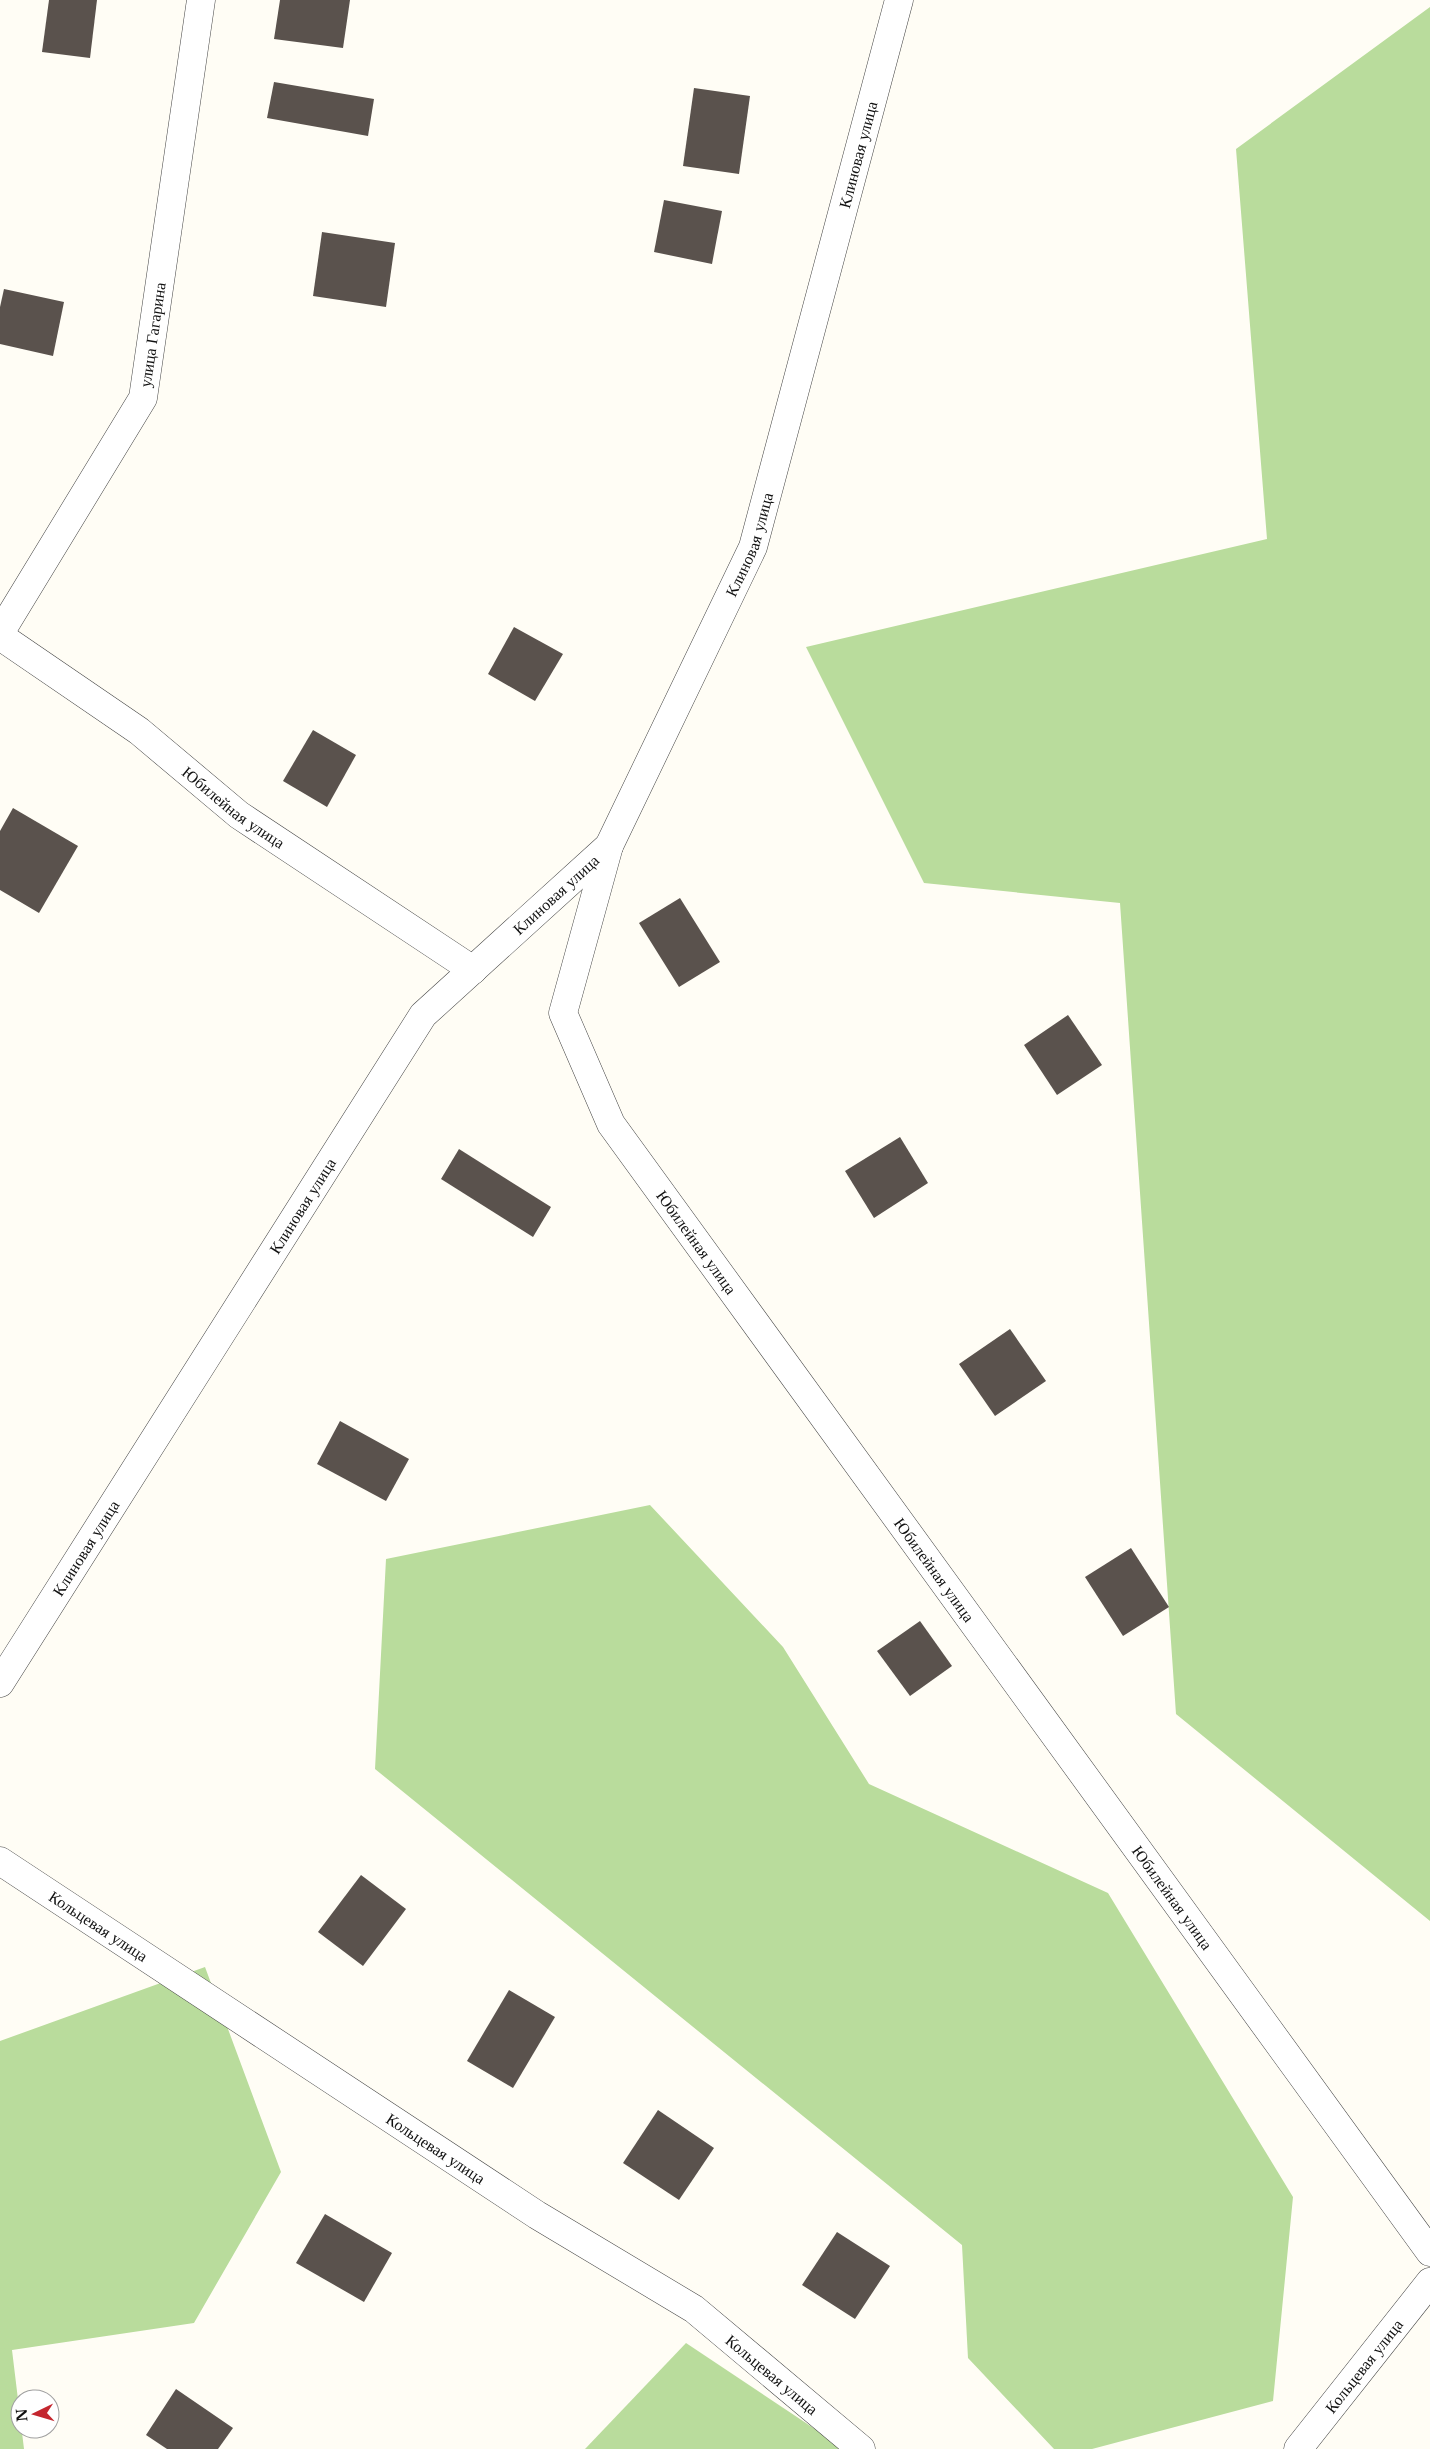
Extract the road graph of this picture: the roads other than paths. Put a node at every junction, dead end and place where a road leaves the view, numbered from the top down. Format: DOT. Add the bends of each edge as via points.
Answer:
graph roads {
  1 [pos="201,0"];
  2 [pos="899,0"];
  3 [pos="0,635"];
  4 [pos="609,846"];
  5 [pos="472,970"];
  6 [pos="0,1683"];
  7 [pos="0,1861"];
  8 [pos="1430,2252"];
  9 [pos="1430,2282"];
  10 [pos="861,2449"];
  11 [pos="1298,2449"];
  1 -- 3 [label="street, улица Гагарина" via="142,398"];
  2 -- 4 [label="street, Клиновая улица" via="753,547"];
  3 -- 5 [label="street, Юбилейная улица" via="139,731 239,815"];
  4 -- 5 [label="street, Клиновая улица"];
  4 -- 8 [label="street, Юбилейная улица" via="563,1013 611,1124"];
  5 -- 6 [label="street, Клиновая улица" via="423,1015"];
  7 -- 10 [label="street, Кольцевая улица" via="537,2215 694,2309"];
  9 -- 11 [label="street, Кольцевая улица"];
}
